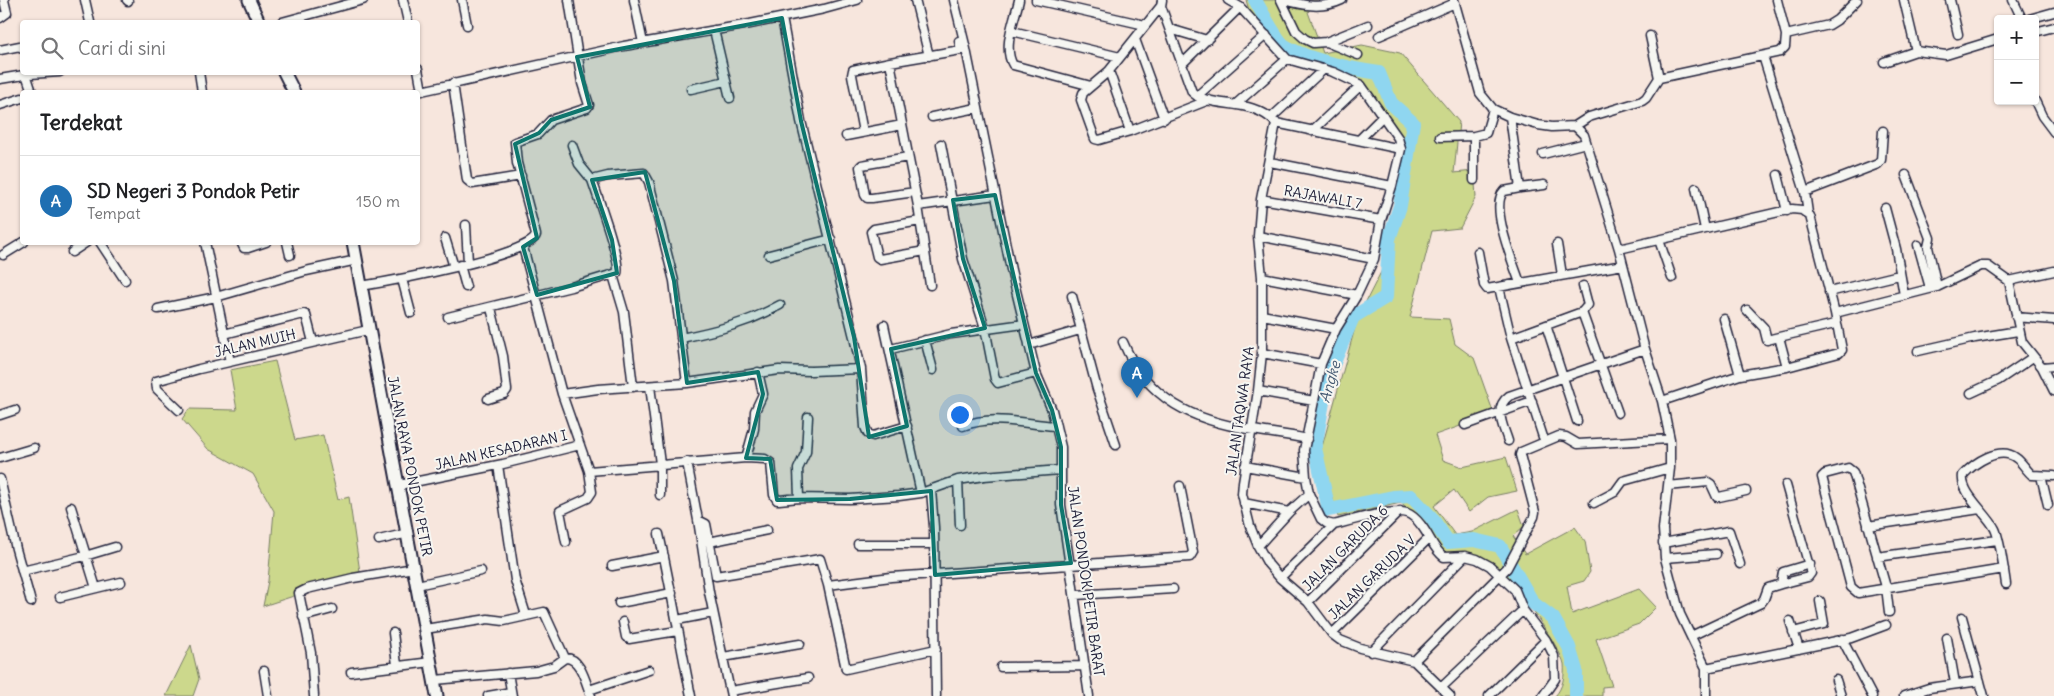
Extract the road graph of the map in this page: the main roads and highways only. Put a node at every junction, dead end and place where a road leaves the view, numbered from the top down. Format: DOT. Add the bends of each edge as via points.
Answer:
graph roads {
  1 [pos="249,0"];
  2 [pos="258,20"];
  3 [pos="286,75"];
  4 [pos="293,90"];
  5 [pos="353,245"];
  6 [pos="437,696"];
  1 -- 2 [label="main road"];
  3 -- 4 [label="main road"];
  5 -- 6 [label="main road, JALAN RAYA PONDOK PETIR"];
}
